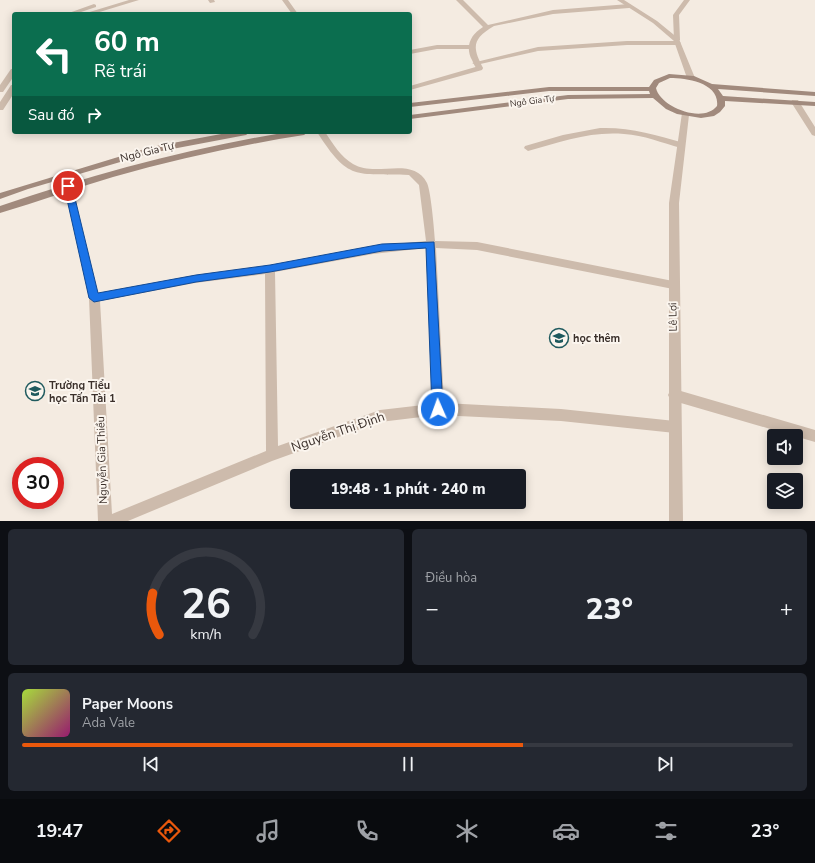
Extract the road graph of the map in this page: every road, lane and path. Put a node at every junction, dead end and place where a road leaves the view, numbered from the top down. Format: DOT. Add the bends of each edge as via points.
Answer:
graph roads {
  1 [pos="113,0"];
  2 [pos="136,0"];
  3 [pos="285,0"];
  4 [pos="460,0"];
  5 [pos="620,0"];
  6 [pos="687,0"];
  7 [pos="629,6"];
  8 [pos="75,12"];
  9 [pos="93,12"];
  10 [pos="294,12"];
  11 [pos="487,27"];
  12 [pos="677,41"];
  13 [pos="471,47"];
  14 [pos="412,52"];
  15 [pos="478,65"];
  16 [pos="12,74"];
  17 [pos="691,78"];
  18 [pos="710,86"];
  19 [pos="412,87"];
  20 [pos="0,90"];
  21 [pos="12,90"];
  22 [pos="653,92"];
  23 [pos="788,92"];
  24 [pos="506,93"];
  25 [pos="815,94"];
  26 [pos="721,98"];
  27 [pos="795,102"];
  28 [pos="513,103"];
  29 [pos="815,104"];
  30 [pos="412,105"];
  31 [pos="0,108"];
  32 [pos="685,114"];
  33 [pos="412,117"];
  34 [pos="815,133"];
  35 [pos="235,134"];
  36 [pos="294,134"];
  37 [pos="322,134"];
  38 [pos="681,145"];
  39 [pos="528,148"];
  40 [pos="67,180"];
  41 [pos="0,196"];
  42 [pos="0,210"];
  43 [pos="431,244"];
  44 [pos="270,269"];
  45 [pos="673,285"];
  46 [pos="94,298"];
  47 [pos="674,395"];
  48 [pos="438,409"];
  49 [pos="675,427"];
  50 [pos="815,436"];
  51 [pos="272,455"];
  52 [pos="105,521"];
  53 [pos="111,521"];
  54 [pos="676,521"];
  1 -- 8 [label="street"];
  2 -- 9 [label="street"];
  3 -- 10 [label="street"];
  4 -- 11 [label="street"];
  5 -- 7 [label="street"];
  6 -- 12 [label="street" via="676,15"];
  7 -- 11 [label="street" via="553,12"];
  7 -- 12 [label="street" via="655,22"];
  11 -- 13 [label="street"];
  12 -- 15 [label="street" via="538,49"];
  12 -- 17 [label="street"];
  13 -- 14 [label="street"];
  13 -- 15 [label="street" via="470,52"];
  15 -- 19 [label="street"];
  16 -- 20 [label="street"];
  17 -- 18 [label="main road"];
  17 -- 22 [label="main road" via="674,76 660,79 654,83"];
  18 -- 23 [label="main road"];
  18 -- 26 [label="main road"];
  21 -- 31 [label="street"];
  22 -- 24 [label="main road, Ngô Gia Tự" via="549,89"];
  22 -- 28 [label="main road, Ngô Gia Tự"];
  22 -- 32 [label="main road" via="666,107"];
  23 -- 25 [label="main road"];
  23 -- 27 [label="main road"];
  24 -- 28 [label="main road"];
  24 -- 30 [label="main road, Ngô Gia Tự"];
  26 -- 27 [label="main road"];
  26 -- 32 [label="main road" via="722,105 718,111 710,115"];
  27 -- 29 [label="main road"];
  27 -- 34 [label="street"];
  28 -- 33 [label="main road, Ngô Gia Tự"];
  32 -- 38 [label="street, Lê Lợi"];
  35 -- 40 [label="main road, Ngô Gia Tự" via="151,150"];
  36 -- 40 [label="main road, Ngô Gia Tự"];
  37 -- 43 [label="street" via="342,161 356,169 370,172 400,171 416,175 423,184"];
  38 -- 39 [label="street" via="623,131 566,137"];
  38 -- 45 [label="street, Lê Lợi" via="674,203"];
  40 -- 41 [label="main road, Ngô Gia Tự"];
  40 -- 42 [label="main road, Ngô Gia Tự"];
  40 -- 46 [label="street, Nguyễn Gia Thiều"];
  43 -- 44 [label="street" via="382,247"];
  43 -- 45 [label="street" via="477,246"];
  43 -- 48 [label="street"];
  44 -- 46 [label="street" via="196,279"];
  44 -- 51 [label="street"];
  45 -- 47 [label="street, Lê Lợi"];
  46 -- 52 [label="street, Nguyễn Gia Thiều" via="98,335"];
  47 -- 49 [label="street, Lê Lợi"];
  47 -- 50 [label="street"];
  48 -- 49 [label="street, Nguyễn Thị Định" via="561,415"];
  48 -- 51 [label="street, Nguyễn Thị Định" via="380,416"];
  49 -- 54 [label="street, Lê Lợi"];
  51 -- 53 [label="street, Nguyễn Thị Định"];
}
